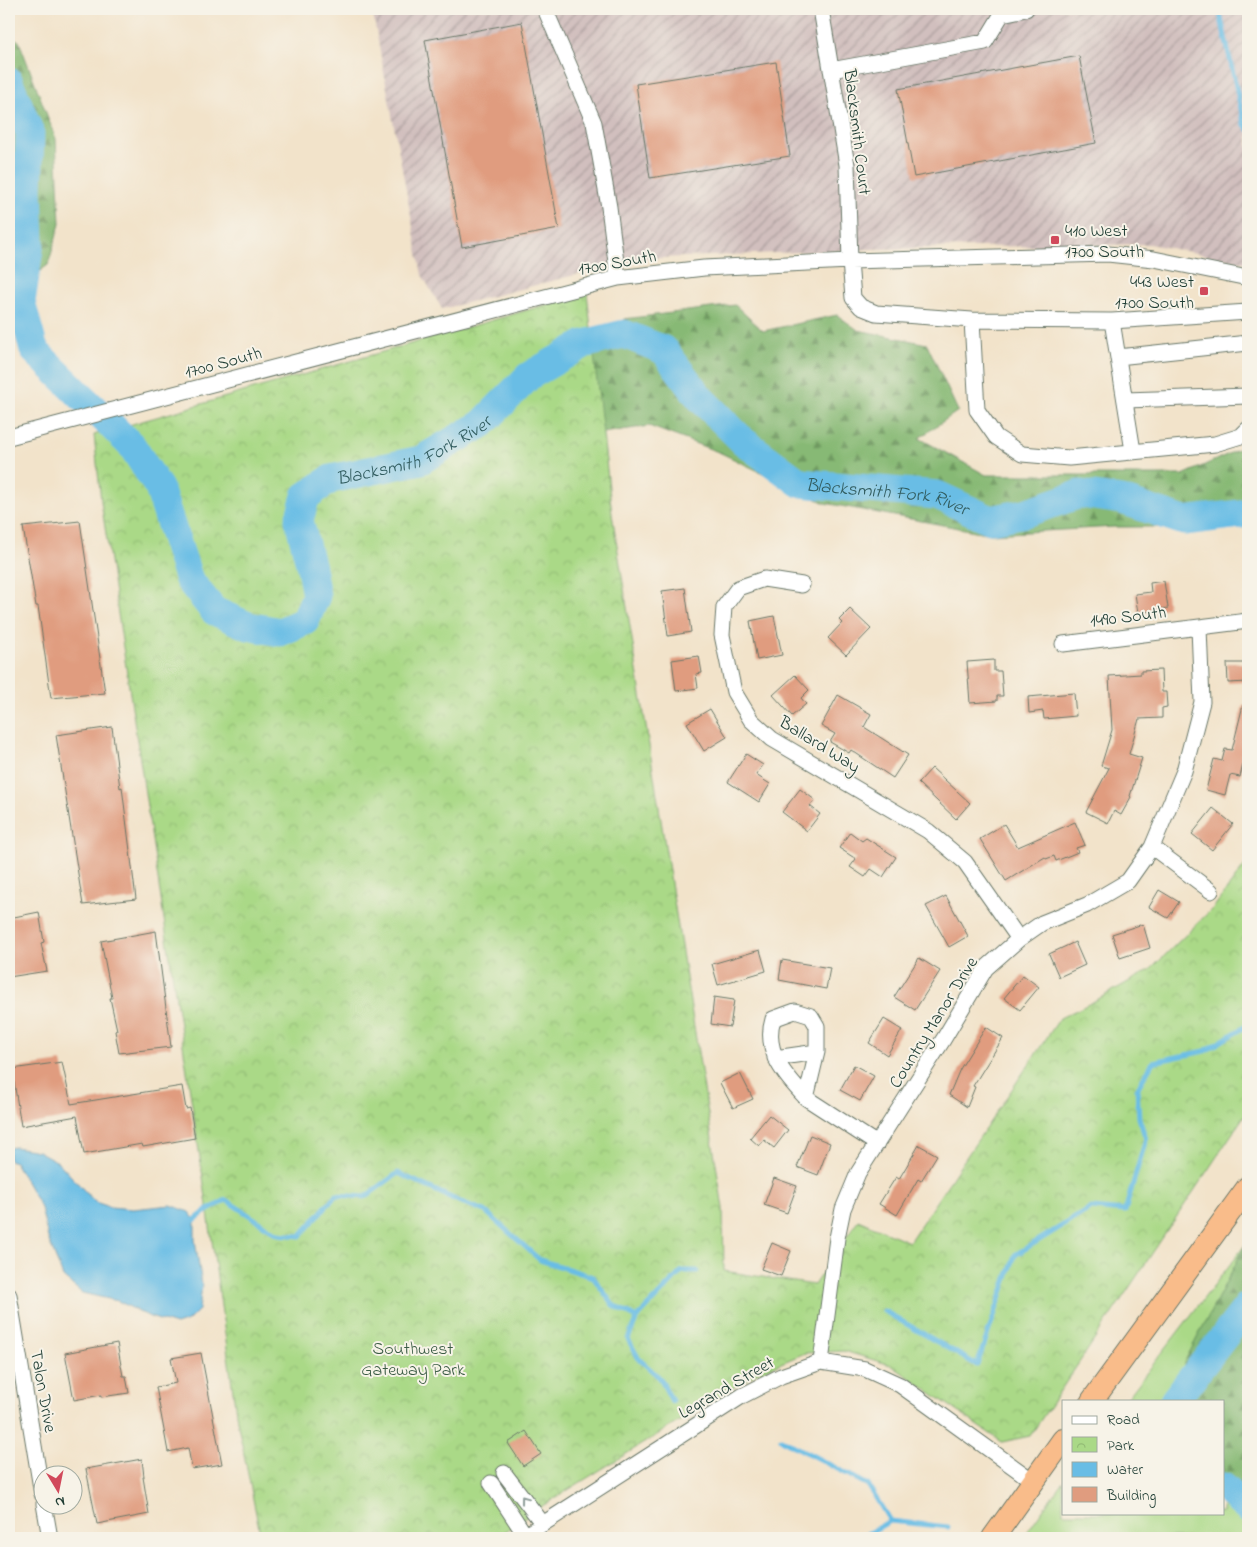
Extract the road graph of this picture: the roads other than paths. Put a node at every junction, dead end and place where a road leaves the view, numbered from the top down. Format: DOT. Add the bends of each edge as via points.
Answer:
graph roads {
  1 [pos="544,9"];
  2 [pos="821,9"];
  3 [pos="1026,9"];
  4 [pos="831,70"];
  5 [pos="850,261"];
  6 [pos="618,278"];
  7 [pos="1248,278"];
  8 [pos="1248,312"];
  9 [pos="972,320"];
  10 [pos="1112,321"];
  11 [pos="1248,343"];
  12 [pos="1118,358"];
  13 [pos="1248,396"];
  14 [pos="1125,400"];
  15 [pos="1248,429"];
  16 [pos="9,437"];
  17 [pos="1133,450"];
  18 [pos="802,585"];
  19 [pos="1248,621"];
  20 [pos="1199,628"];
  21 [pos="1062,644"];
  22 [pos="1152,847"];
  23 [pos="1211,891"];
  24 [pos="1019,939"];
  25 [pos="817,1052"];
  26 [pos="775,1058"];
  27 [pos="806,1098"];
  28 [pos="877,1144"];
  29 [pos="1248,1187"];
  30 [pos="9,1295"];
  31 [pos="821,1362"];
  32 [pos="1093,1400"];
  33 [pos="1062,1441"];
  34 [pos="37,1464"];
  35 [pos="504,1473"];
  36 [pos="1033,1481"];
  37 [pos="491,1483"];
  38 [pos="46,1514"];
  39 [pos="543,1524"];
  40 [pos="523,1537"];
  41 [pos="50,1538"];
  42 [pos="993,1538"];
  1 -- 6 [label="street" via="594,123"];
  2 -- 4 [label="street, Blacksmith Court"];
  3 -- 4 [label="street" via="1002,14 985,42"];
  4 -- 5 [label="street, Blacksmith Court" via="847,165"];
  5 -- 6 [label="street, 1700 South" via="704,268"];
  5 -- 7 [label="street, 1700 South" via="1108,254 1154,259"];
  5 -- 9 [label="street, Blacksmith Court" via="853,298 861,307 876,313"];
  6 -- 16 [label="street, 1700 South"];
  8 -- 10 [label="street, Blacksmith Court"];
  9 -- 10 [label="street, Blacksmith Court"];
  9 -- 17 [label="street" via="977,410 996,437 1022,454 1069,458"];
  10 -- 12 [label="street"];
  11 -- 12 [label="street"];
  12 -- 14 [label="street"];
  13 -- 14 [label="street"];
  14 -- 17 [label="street"];
  15 -- 17 [label="street" via="1241,436 1215,444"];
  18 -- 24 [label="street, Ballard Way" via="764,579 738,588 724,607 722,635 734,692 750,720 772,738 936,837 965,862"];
  19 -- 20 [label="street, 1490 South"];
  20 -- 21 [label="street, 1490 South"];
  20 -- 22 [label="street, Country Manor Drive" via="1202,702 1184,771"];
  22 -- 23 [label="street"];
  22 -- 24 [label="street, Country Manor Drive" via="1128,881 1087,905 1042,923"];
  24 -- 28 [label="street, Country Manor Drive" via="986,968"];
  25 -- 26 [label="street"];
  25 -- 26 [label="street" via="817,1026 811,1016 795,1011 773,1019 769,1032"];
  25 -- 27 [label="street"];
  26 -- 27 [label="street" via="787,1078"];
  27 -- 28 [label="street"];
  28 -- 31 [label="street, Country Manor Drive" via="858,1173 843,1209"];
  29 -- 32 [label="highway"];
  30 -- 34 [label="street, Talon Drive"];
  31 -- 36 [label="street, Legrand Street" via="865,1369 900,1386"];
  31 -- 39 [label="street, Legrand Street" via="781,1376 742,1396"];
  33 -- 36 [label="highway"];
  39 -- 35 [label="street, one-way"];
  36 -- 42 [label="highway"];
  37 -- 40 [label="street"];
  38 -- 41 [label="street"];
  39 -- 40 [label="street, Legrand Street"];
}
